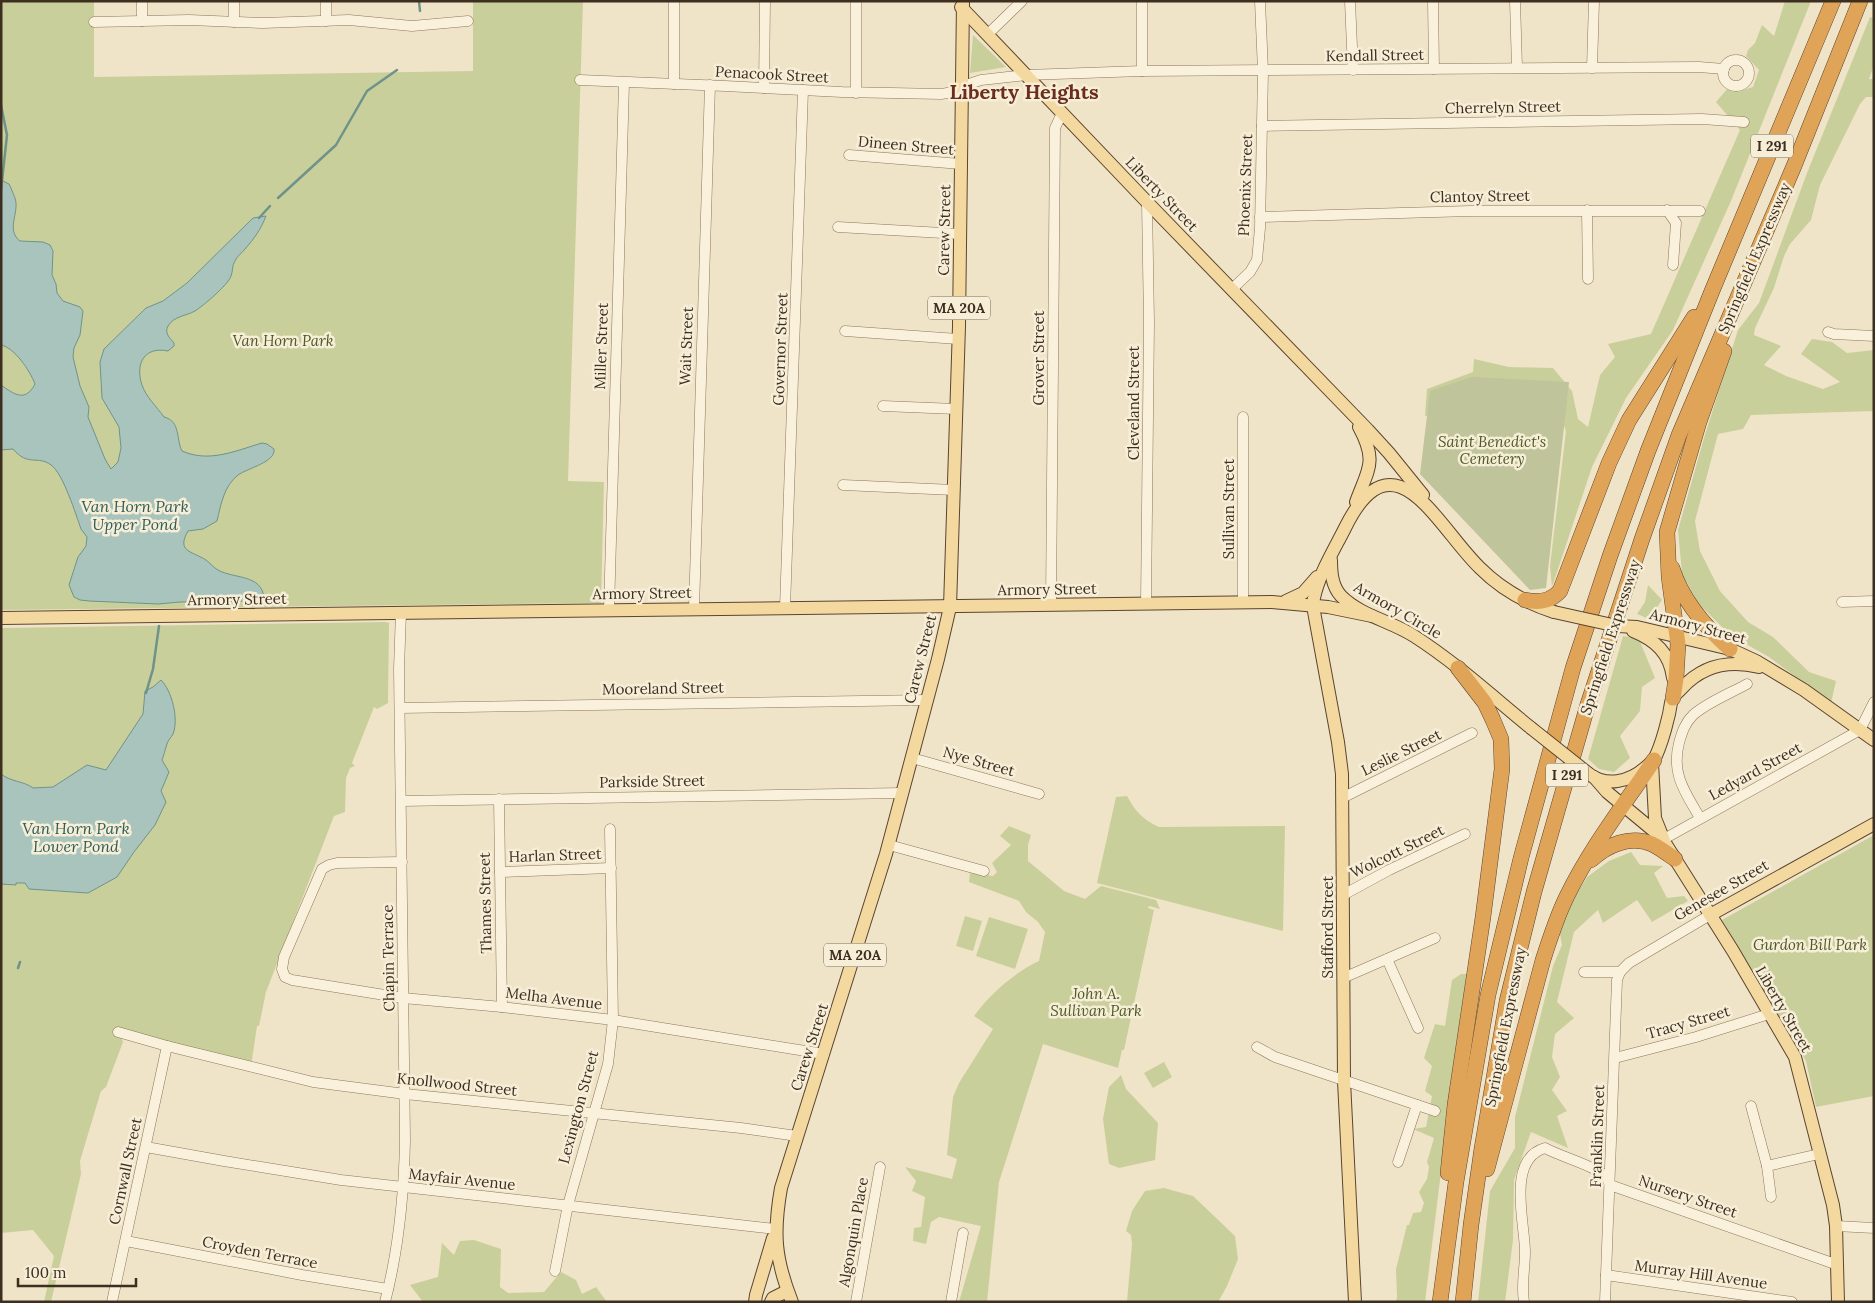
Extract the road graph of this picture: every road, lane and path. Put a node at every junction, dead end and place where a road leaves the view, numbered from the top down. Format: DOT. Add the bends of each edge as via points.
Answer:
graph roads {
  1 [pos="142,1"];
  2 [pos="234,1"];
  3 [pos="326,1"];
  4 [pos="674,1"];
  5 [pos="765,1"];
  6 [pos="856,1"];
  7 [pos="1022,1"];
  8 [pos="1142,1"];
  9 [pos="1260,1"];
  10 [pos="1350,1"];
  11 [pos="1433,1"];
  12 [pos="1515,1"];
  13 [pos="1594,1"];
  14 [pos="1833,1"];
  15 [pos="1860,1"];
  16 [pos="961,4"];
  17 [pos="142,21"];
  18 [pos="326,21"];
  19 [pos="468,21"];
  20 [pos="94,22"];
  21 [pos="234,22"];
  22 [pos="988,34"];
  23 [pos="1517,68"];
  24 [pos="1592,68"];
  25 [pos="1434,69"];
  26 [pos="1724,69"];
  27 [pos="1353,70"];
  28 [pos="1142,71"];
  29 [pos="1263,71"];
  30 [pos="1026,74"];
  31 [pos="580,80"];
  32 [pos="624,82"];
  33 [pos="674,84"];
  34 [pos="710,85"];
  35 [pos="962,87"];
  36 [pos="764,88"];
  37 [pos="803,90"];
  38 [pos="856,93"];
  39 [pos="1062,112"];
  40 [pos="1744,122"];
  41 [pos="1262,126"];
  42 [pos="849,155"];
  43 [pos="961,164"];
  44 [pos="1147,202"];
  45 [pos="1587,210"];
  46 [pos="1667,210"];
  47 [pos="1700,211"];
  48 [pos="1260,217"];
  49 [pos="838,227"];
  50 [pos="960,234"];
  51 [pos="1673,265"];
  52 [pos="1750,269"];
  53 [pos="1588,279"];
  54 [pos="1232,289"];
  55 [pos="1712,291"];
  56 [pos="845,331"];
  57 [pos="1828,332"];
  58 [pos="1874,336"];
  59 [pos="958,339"];
  60 [pos="883,406"];
  61 [pos="956,409"];
  62 [pos="1346,409"];
  63 [pos="1243,417"];
  64 [pos="843,485"];
  65 [pos="954,490"];
  66 [pos="1429,507"];
  67 [pos="1353,512"];
  68 [pos="1668,552"];
  69 [pos="1328,563"];
  70 [pos="1525,600"];
  71 [pos="1243,602"];
  72 [pos="1284,602"];
  73 [pos="1842,602"];
  74 [pos="1874,602"];
  75 [pos="1146,604"];
  76 [pos="1313,605"];
  77 [pos="1051,606"];
  78 [pos="950,607"];
  79 [pos="694,608"];
  80 [pos="785,608"];
  81 [pos="609,610"];
  82 [pos="401,612"];
  83 [pos="1372,616"];
  84 [pos="1,618"];
  85 [pos="1633,629"];
  86 [pos="1677,636"];
  87 [pos="1730,649"];
  88 [pos="1458,668"];
  89 [pos="1768,669"];
  90 [pos="1746,684"];
  91 [pos="1673,695"];
  92 [pos="927,700"];
  93 [pos="1874,702"];
  94 [pos="400,708"];
  95 [pos="1860,730"];
  96 [pos="1472,733"];
  97 [pos="1874,740"];
  98 [pos="912,758"];
  99 [pos="1653,762"];
  100 [pos="1591,776"];
  101 [pos="902,793"];
  102 [pos="1039,794"];
  103 [pos="1342,798"];
  104 [pos="499,799"];
  105 [pos="401,801"];
  106 [pos="1624,805"];
  107 [pos="1700,818"];
  108 [pos="1874,824"];
  109 [pos="610,829"];
  110 [pos="1465,834"];
  111 [pos="1664,840"];
  112 [pos="889,845"];
  113 [pos="1675,859"];
  114 [pos="402,862"];
  115 [pos="611,868"];
  116 [pos="1582,868"];
  117 [pos="984,871"];
  118 [pos="500,872"];
  119 [pos="1343,895"];
  120 [pos="1710,914"];
  121 [pos="1435,938"];
  122 [pos="1387,958"];
  123 [pos="1584,972"];
  124 [pos="1620,972"];
  125 [pos="1343,978"];
  126 [pos="403,998"];
  127 [pos="502,1007"];
  128 [pos="1768,1014"];
  129 [pos="613,1020"];
  130 [pos="1418,1028"];
  131 [pos="118,1032"];
  132 [pos="167,1046"];
  133 [pos="1257,1047"];
  134 [pos="824,1054"];
  135 [pos="1615,1058"];
  136 [pos="1344,1081"];
  137 [pos="404,1094"];
  138 [pos="1417,1105"];
  139 [pos="1751,1106"];
  140 [pos="1435,1111"];
  141 [pos="594,1113"];
  142 [pos="797,1136"];
  143 [pos="146,1146"];
  144 [pos="1818,1154"];
  145 [pos="1398,1162"];
  146 [pos="1766,1166"];
  147 [pos="880,1167"];
  148 [pos="1610,1186"];
  149 [pos="404,1188"];
  150 [pos="1771,1197"];
  151 [pos="568,1205"];
  152 [pos="1471,1225"];
  153 [pos="1836,1226"];
  154 [pos="1874,1228"];
  155 [pos="775,1229"];
  156 [pos="963,1233"];
  157 [pos="126,1241"];
  158 [pos="1446,1252"];
  159 [pos="1838,1265"];
  160 [pos="554,1271"];
  161 [pos="1606,1275"];
  162 [pos="388,1289"];
  163 [pos="789,1296"];
  164 [pos="112,1302"];
  165 [pos="385,1302"];
  166 [pos="755,1302"];
  167 [pos="770,1302"];
  168 [pos="856,1302"];
  169 [pos="951,1302"];
  170 [pos="1355,1302"];
  171 [pos="1440,1302"];
  172 [pos="1463,1302"];
  173 [pos="1524,1302"];
  174 [pos="1605,1302"];
  175 [pos="1792,1302"];
  176 [pos="1838,1302"];
  1 -- 17 [label="street"];
  2 -- 21 [label="street"];
  3 -- 18 [label="street"];
  4 -- 33 [label="street"];
  5 -- 36 [label="street"];
  6 -- 38 [label="street"];
  7 -- 22 [label="street"];
  8 -- 28 [label="street"];
  9 -- 29 [label="street, Phoenix Street"];
  10 -- 27 [label="street"];
  11 -- 25 [label="street"];
  12 -- 23 [label="street"];
  13 -- 24 [label="street"];
  14 -- 55 [label="highway, Springfield Expressway / I 291"];
  15 -- 52 [label="highway, Springfield Expressway / I 291"];
  16 -- 22 [label="main road, Liberty Street"];
  16 -- 35 [label="main road, Carew Street / MA 20A"];
  17 -- 20 [label="street"];
  17 -- 21 [label="street"];
  18 -- 19 [label="street" via="412,26"];
  18 -- 21 [label="street"];
  22 -- 30 [label="main road, Liberty Street"];
  23 -- 24 [label="street, Kendall Street"];
  23 -- 25 [label="street, Kendall Street"];
  24 -- 26 [label="street, Kendall Street"];
  25 -- 27 [label="street, Kendall Street"];
  27 -- 29 [label="street, Kendall Street"];
  28 -- 29 [label="street, Kendall Street"];
  28 -- 30 [label="street, Kendall Street"];
  29 -- 41 [label="street, Phoenix Street"];
  30 -- 35 [label="street, Kendall Street" via="981,80"];
  30 -- 39 [label="main road, Liberty Street"];
  31 -- 32 [label="street, Penacook Street"];
  32 -- 33 [label="street, Penacook Street"];
  32 -- 81 [label="street, Miller Street"];
  33 -- 34 [label="street, Penacook Street"];
  34 -- 36 [label="street, Penacook Street"];
  34 -- 79 [label="street, Wait Street"];
  35 -- 38 [label="street, Penacook Street" via="941,94"];
  35 -- 43 [label="main road, Carew Street / MA 20A"];
  36 -- 37 [label="street, Penacook Street"];
  37 -- 38 [label="street, Penacook Street"];
  37 -- 80 [label="street, Governor Street"];
  39 -- 44 [label="main road, Liberty Street"];
  39 -- 77 [label="street, Grover Street" via="1054,128"];
  40 -- 41 [label="street, Cherrelyn Street" via="1702,119"];
  41 -- 48 [label="street, Phoenix Street"];
  42 -- 43 [label="street, Dineen Street"];
  43 -- 50 [label="main road, Carew Street / MA 20A"];
  44 -- 54 [label="main road, Liberty Street"];
  44 -- 75 [label="street, Cleveland Street"];
  45 -- 46 [label="street, Clantoy Street"];
  45 -- 48 [label="street, Clantoy Street"];
  45 -- 53 [label="street"];
  46 -- 47 [label="street, Clantoy Street"];
  46 -- 51 [label="street" via="1676,223"];
  48 -- 54 [label="street, Phoenix Street" via="1258,260"];
  49 -- 50 [label="street"];
  50 -- 59 [label="main road, Carew Street / MA 20A"];
  52 -- 68 [label="highway" via="1684,470 1667,532"];
  52 -- 152 [label="highway, Springfield Expressway / I 291" via="1679,434 1623,596 1567,775 1507,1001"];
  54 -- 62 [label="main road, Liberty Street"];
  55 -- 70 [label="highway" via="1629,420 1560,591 1546,600"];
  55 -- 158 [label="highway, Springfield Expressway / I 291" via="1648,450 1610,556 1576,659 1535,803 1488,995"];
  56 -- 59 [label="street"];
  57 -- 58 [label="street"];
  59 -- 61 [label="main road, Carew Street / MA 20A"];
  60 -- 61 [label="street"];
  61 -- 65 [label="main road, Carew Street / MA 20A"];
  62 -- 66 [label="main road, Liberty Street" via="1389,453 1422,493"];
  62 -- 67 [label="main road, Liberty Street" via="1368,444 1371,464"];
  63 -- 71 [label="street, Sullivan Street"];
  64 -- 65 [label="street"];
  65 -- 78 [label="main road, Carew Street / MA 20A"];
  66 -- 67 [label="main road" via="1409,490 1391,485 1370,493"];
  66 -- 70 [label="main road" via="1481,569"];
  67 -- 69 [label="main road"];
  68 -- 86 [label="highway"];
  68 -- 87 [label="highway" via="1674,573 1694,611"];
  69 -- 72 [label="main road, Armory Street" via="1307,590"];
  69 -- 76 [label="main road, Stafford Street"];
  69 -- 83 [label="main road, Armory Circle" via="1338,593"];
  70 -- 85 [label="main road, Armory Street, bridge" via="1554,612"];
  71 -- 72 [label="main road, Armory Street"];
  71 -- 75 [label="main road, Armory Street"];
  72 -- 76 [label="main road, Armory Street"];
  73 -- 74 [label="street"];
  75 -- 77 [label="main road, Armory Street"];
  76 -- 83 [label="main road, Armory Street"];
  76 -- 103 [label="main road, Stafford Street" via="1339,748"];
  77 -- 78 [label="main road, Armory Street"];
  78 -- 80 [label="main road, Armory Street"];
  78 -- 92 [label="main road, Carew Street / MA 20A"];
  79 -- 80 [label="main road, Armory Street"];
  79 -- 81 [label="main road, Armory Street"];
  81 -- 82 [label="main road, Armory Street"];
  82 -- 84 [label="main road, Armory Street"];
  82 -- 94 [label="street, Chapin Terrace"];
  83 -- 88 [label="main road, Armory Circle" via="1413,635"];
  85 -- 86 [label="main road, Armory Street"];
  85 -- 91 [label="main road" via="1652,640 1667,657"];
  86 -- 87 [label="main road, Armory Street"];
  86 -- 91 [label="highway"];
  87 -- 89 [label="main road, Armory Street"];
  88 -- 100 [label="main road, Armory Circle, bridge"];
  88 -- 158 [label="highway" via="1485,703 1493,720 1500,739 1502,769 1455,1105 1447,1186"];
  89 -- 91 [label="main road, Armory Street" via="1749,664 1716,666 1696,676"];
  89 -- 95 [label="main road, Armory Street"];
  90 -- 107 [label="street" via="1694,714 1681,736 1677,772"];
  91 -- 99 [label="main road"];
  92 -- 94 [label="street, Mooreland Street"];
  92 -- 98 [label="main road, Carew Street / MA 20A"];
  93 -- 95 [label="street"];
  94 -- 105 [label="street, Chapin Terrace"];
  95 -- 97 [label="main road, Armory Street"];
  95 -- 107 [label="street, Ledyard Street"];
  96 -- 103 [label="street, Leslie Street"];
  98 -- 101 [label="main road, Carew Street / MA 20A"];
  98 -- 102 [label="street, Nye Street"];
  99 -- 100 [label="main road" via="1624,780 1608,781"];
  99 -- 106 [label="highway"];
  99 -- 111 [label="main road, Liberty Street" via="1655,818"];
  100 -- 106 [label="main road, Liberty Street"];
  101 -- 104 [label="street, Parkside Street"];
  101 -- 112 [label="main road, Carew Street / MA 20A"];
  103 -- 119 [label="main road, Stafford Street"];
  104 -- 105 [label="street, Parkside Street"];
  104 -- 118 [label="street, Thames Street"];
  105 -- 114 [label="street, Chapin Terrace"];
  106 -- 111 [label="main road, Liberty Street"];
  106 -- 116 [label="highway"];
  107 -- 111 [label="street, Ledyard Street"];
  108 -- 120 [label="main road, Genesee Street"];
  109 -- 115 [label="street, Lexington Street"];
  110 -- 119 [label="street, Wolcott Street"];
  111 -- 113 [label="main road, Liberty Street"];
  112 -- 117 [label="street"];
  112 -- 134 [label="main road, Carew Street / MA 20A"];
  113 -- 116 [label="highway" via="1651,844 1633,841 1606,848"];
  113 -- 120 [label="main road, Liberty Street"];
  114 -- 126 [label="street, Chapin Terrace"];
  114 -- 126 [label="street, Melha Avenue" via="337,863 322,869 284,957 282,969 292,980"];
  115 -- 118 [label="street, Harlan Street"];
  115 -- 129 [label="street, Lexington Street"];
  116 -- 152 [label="highway" via="1564,904 1543,960"];
  118 -- 127 [label="street, Thames Street"];
  119 -- 125 [label="main road, Stafford Street"];
  120 -- 124 [label="street, Genesee Street" via="1629,963"];
  120 -- 128 [label="main road, Liberty Street"];
  121 -- 122 [label="street"];
  122 -- 125 [label="street"];
  122 -- 130 [label="street"];
  123 -- 124 [label="street"];
  124 -- 135 [label="street, Franklin Street" via="1617,980"];
  125 -- 136 [label="main road, Stafford Street"];
  126 -- 127 [label="street, Melha Avenue"];
  126 -- 137 [label="street, Chapin Terrace"];
  127 -- 129 [label="street, Melha Avenue"];
  128 -- 135 [label="street, Tracy Street"];
  128 -- 144 [label="main road, Liberty Street" via="1795,1056"];
  129 -- 134 [label="street, Melha Avenue"];
  129 -- 141 [label="street, Lexington Street" via="608,1064"];
  131 -- 132 [label="street, Knollwood Street"];
  132 -- 137 [label="street, Knollwood Street" via="314,1082"];
  132 -- 143 [label="street, Cornwall Street"];
  133 -- 136 [label="street" via="1275,1057"];
  134 -- 142 [label="main road, Carew Street / MA 20A"];
  135 -- 148 [label="street, Franklin Street"];
  136 -- 138 [label="street"];
  136 -- 170 [label="main road, Stafford Street"];
  137 -- 141 [label="street, Knollwood Street"];
  137 -- 149 [label="street, Chapin Terrace"];
  138 -- 140 [label="street"];
  138 -- 145 [label="street"];
  139 -- 146 [label="street"];
  141 -- 142 [label="street, Knollwood Street"];
  141 -- 151 [label="street, Lexington Street"];
  142 -- 155 [label="main road, Carew Street / MA 20A" via="781,1188"];
  143 -- 149 [label="street, Mayfair Avenue"];
  143 -- 157 [label="street, Cornwall Street"];
  144 -- 146 [label="street"];
  144 -- 153 [label="main road, Liberty Street"];
  146 -- 150 [label="street"];
  147 -- 168 [label="street, Algonquin Place"];
  148 -- 159 [label="street, Nursery Street"];
  148 -- 161 [label="street, Franklin Street"];
  148 -- 173 [label="street, Nursery Street" via="1598,1171 1545,1148 1536,1150 1528,1158 1520,1186 1525,1251"];
  149 -- 151 [label="street, Mayfair Avenue"];
  149 -- 162 [label="street, Chapin Terrace"];
  151 -- 155 [label="street, Mayfair Avenue"];
  151 -- 160 [label="street, Lexington Street"];
  152 -- 172 [label="highway, Springfield Expressway / I 291"];
  153 -- 154 [label="street"];
  153 -- 159 [label="main road, Liberty Street"];
  155 -- 163 [label="main road, Carew Street / MA 20A" via="779,1266"];
  155 -- 166 [label="main road"];
  156 -- 169 [label="street"];
  157 -- 162 [label="street, Croyden Terrace" via="302,1276"];
  157 -- 164 [label="street, Cornwall Street"];
  158 -- 171 [label="highway, Springfield Expressway / I 291"];
  159 -- 176 [label="main road, Liberty Street"];
  161 -- 174 [label="street, Franklin Street"];
  161 -- 175 [label="street, Murray Hill Avenue"];
  162 -- 165 [label="street, Chapin Terrace"];
  163 -- 167 [label="main road" via="773,1298"];
}
